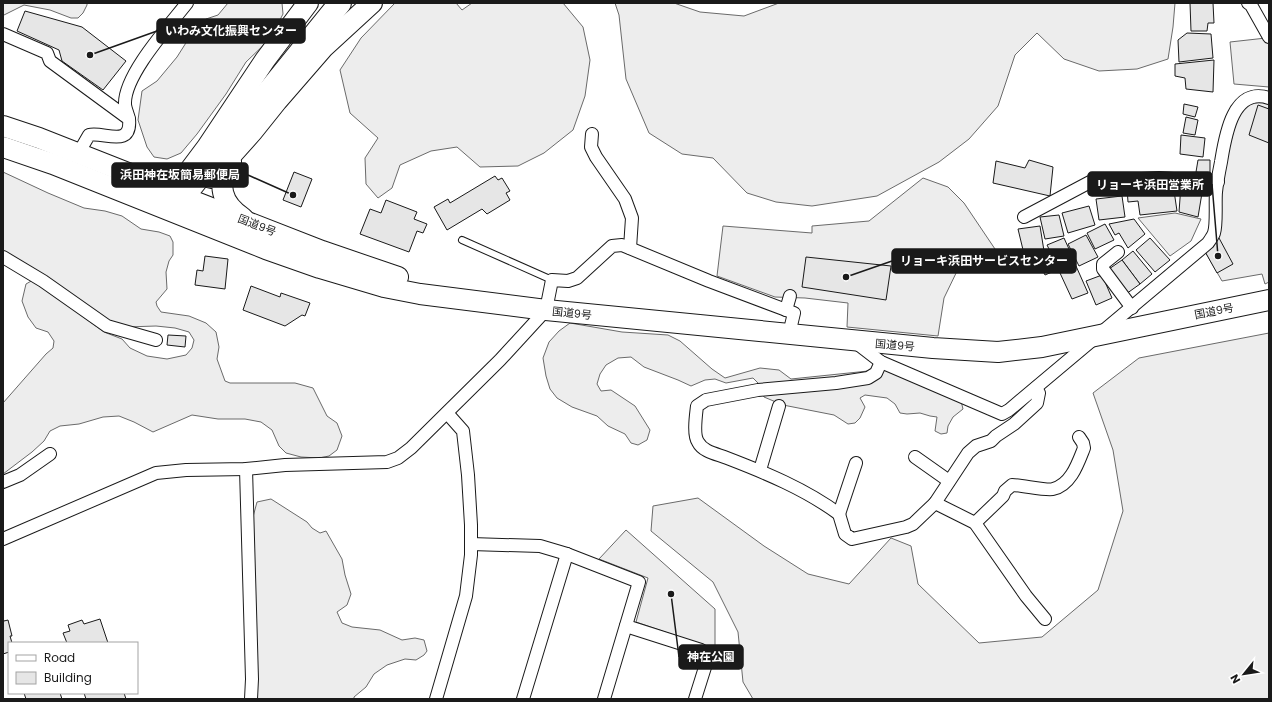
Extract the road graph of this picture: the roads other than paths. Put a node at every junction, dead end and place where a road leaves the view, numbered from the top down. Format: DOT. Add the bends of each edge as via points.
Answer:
graph roads {
  1 [pos="187,3"];
  2 [pos="308,3"];
  3 [pos="336,3"];
  4 [pos="340,3"];
  5 [pos="372,3"];
  6 [pos="1248,3"];
  7 [pos="3,34"];
  8 [pos="1269,37"];
  9 [pos="1269,98"];
  10 [pos="129,119"];
  11 [pos="3,126"];
  12 [pos="253,131"];
  13 [pos="592,134"];
  14 [pos="3,147"];
  15 [pos="78,154"];
  16 [pos="200,155"];
  17 [pos="138,176"];
  18 [pos="1218,182"];
  19 [pos="179,204"];
  20 [pos="1024,217"];
  21 [pos="254,224"];
  22 [pos="462,240"];
  23 [pos="630,248"];
  24 [pos="1118,252"];
  25 [pos="3,257"];
  26 [pos="552,280"];
  27 [pos="790,296"];
  28 [pos="1269,300"];
  29 [pos="517,306"];
  30 [pos="1132,308"];
  31 [pos="546,310"];
  32 [pos="786,310"];
  33 [pos="789,334"];
  34 [pos="1100,334"];
  35 [pos="156,340"];
  36 [pos="853,341"];
  37 [pos="882,362"];
  38 [pos="1036,388"];
  39 [pos="779,406"];
  40 [pos="447,413"];
  41 [pos="1079,437"];
  42 [pos="50,454"];
  43 [pos="915,457"];
  44 [pos="856,463"];
  45 [pos="246,469"];
  46 [pos="760,470"];
  47 [pos="949,481"];
  48 [pos="3,482"];
  49 [pos="935,503"];
  50 [pos="839,514"];
  51 [pos="975,523"];
  52 [pos="3,539"];
  53 [pos="471,544"];
  54 [pos="567,554"];
  55 [pos="1045,619"];
  56 [pos="626,626"];
  57 [pos="251,699"];
  58 [pos="436,699"];
  59 [pos="523,699"];
  60 [pos="604,699"];
  61 [pos="695,699"];
  1 -- 10 [label="street" via="138,67 128,85 125,104"];
  2 -- 16 [label="highway"];
  3 -- 16 [label="highway" via="263,81"];
  4 -- 19 [label="highway"];
  5 -- 12 [label="highway" via="323,48"];
  6 -- 8 [label="street"];
  7 -- 10 [label="street" via="47,53 50,61"];
  9 -- 18 [label="street" via="1251,98 1241,104 1232,116"];
  10 -- 15 [label="street" via="128,132 113,137 89,135"];
  11 -- 15 [label="highway, 国道9号"];
  12 -- 19 [label="highway" via="224,163"];
  12 -- 21 [label="highway" via="227,169 222,190 234,212"];
  13 -- 23 [label="street" via="591,147 625,199 632,218"];
  14 -- 19 [label="highway, 国道9号"];
  15 -- 17 [label="highway, 国道9号"];
  16 -- 17 [label="highway" via="185,172 170,178 153,179"];
  16 -- 19 [label="highway" via="184,181"];
  17 -- 19 [label="highway, 国道9号"];
  18 -- 20 [label="street" via="1159,178 1090,182"];
  18 -- 30 [label="street" via="1215,232 1208,243"];
  19 -- 21 [label="highway, 国道9号"];
  19 -- 29 [label="highway, 国道9号" via="227,233 320,268 384,287 420,294"];
  21 -- 29 [label="highway, 国道9号" via="387,274"];
  22 -- 26 [label="lane"];
  23 -- 26 [label="street" via="622,245 612,246 577,278 568,281"];
  23 -- 32 [label="street"];
  24 -- 30 [label="street" via="1104,264 1103,269"];
  25 -- 35 [label="street" via="43,281 107,326"];
  26 -- 31 [label="street"];
  27 -- 32 [label="street"];
  28 -- 34 [label="highway, 国道9号"];
  29 -- 31 [label="highway, 国道9号"];
  30 -- 34 [label="street"];
  31 -- 33 [label="highway, 国道9号"];
  31 -- 40 [label="street"];
  32 -- 33 [label="street" via="794,313"];
  33 -- 36 [label="highway, 国道9号"];
  34 -- 36 [label="highway, 国道9号" via="1042,347 998,352"];
  34 -- 38 [label="street"];
  36 -- 37 [label="street"];
  37 -- 38 [label="street" via="1002,414"];
  37 -- 46 [label="street" via="876,373 868,378 836,384 758,390 701,402 697,406 697,442 704,450"];
  38 -- 47 [label="street" via="1039,393 1037,403 991,441 976,446"];
  39 -- 46 [label="street"];
  40 -- 45 [label="street" via="411,448 398,458 387,462 285,465"];
  40 -- 53 [label="street" via="463,431"];
  41 -- 51 [label="street" via="1084,448 1072,476 1053,490 1012,485"];
  42 -- 48 [label="street" via="20,475"];
  43 -- 47 [label="street"];
  44 -- 50 [label="street"];
  45 -- 52 [label="street" via="156,473"];
  45 -- 57 [label="street"];
  46 -- 50 [label="street" via="790,484"];
  47 -- 49 [label="street"];
  49 -- 50 [label="street" via="914,524 906,528 852,539 845,534"];
  49 -- 51 [label="street"];
  51 -- 55 [label="street"];
  53 -- 54 [label="street" via="540,546"];
  53 -- 58 [label="street" via="466,596"];
  54 -- 56 [label="street" via="639,582"];
  54 -- 59 [label="street"];
  56 -- 60 [label="street"];
  56 -- 61 [label="street" via="701,650 707,661"];
}
